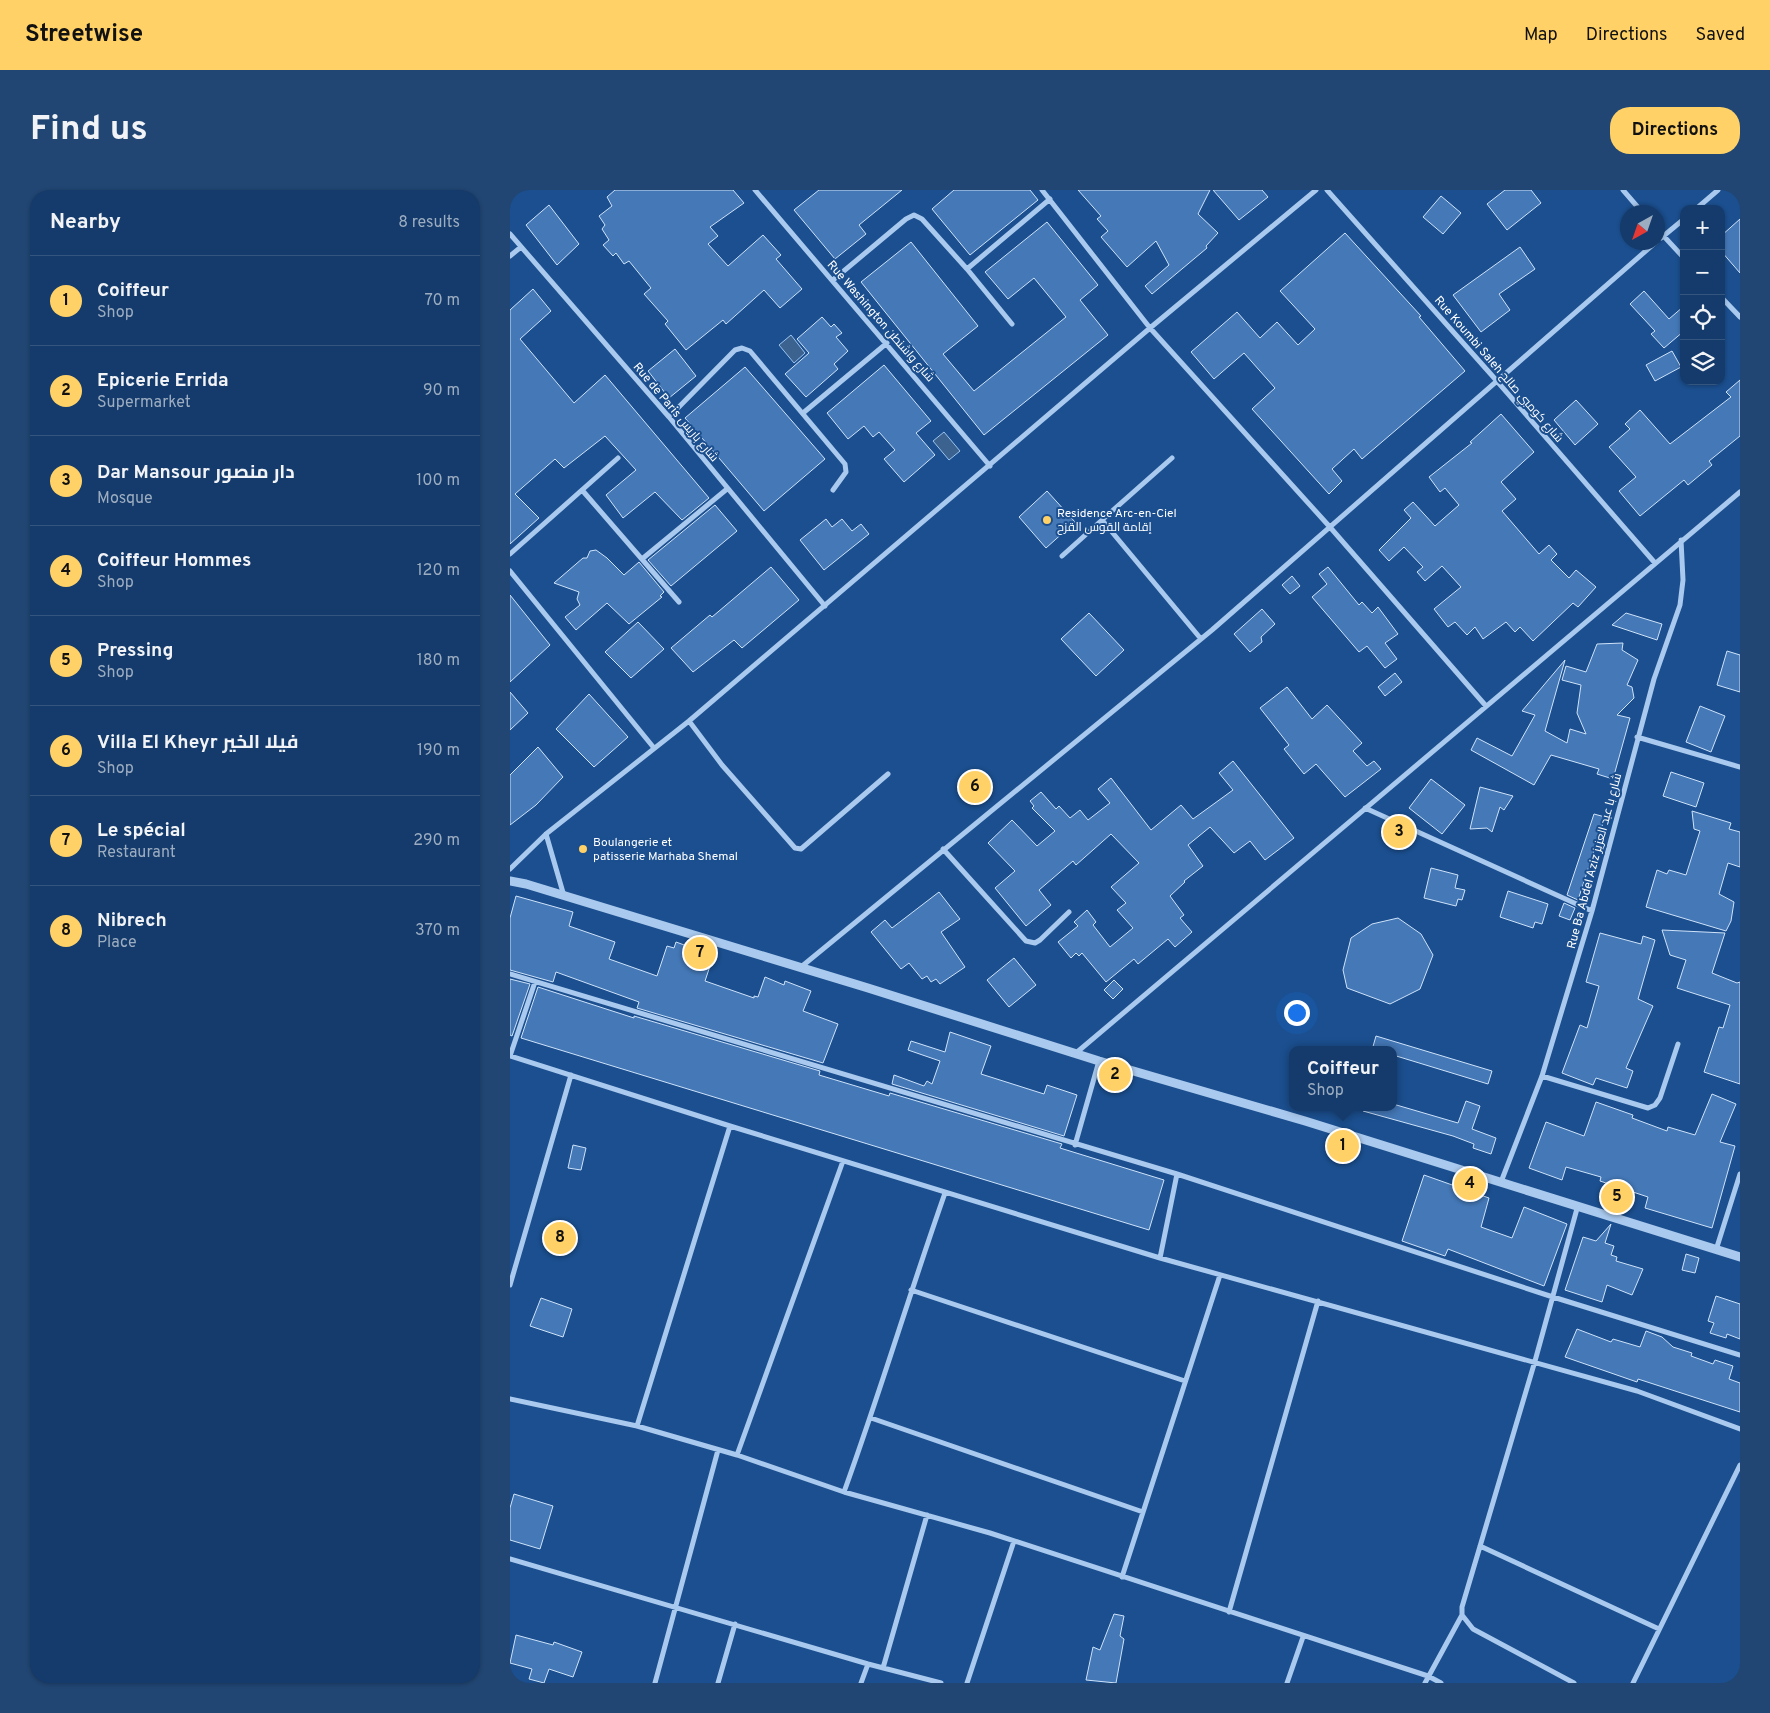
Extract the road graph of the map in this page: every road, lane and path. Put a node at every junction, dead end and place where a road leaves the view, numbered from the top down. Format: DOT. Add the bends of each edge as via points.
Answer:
graph roads {
  1 [pos="755,190"];
  2 [pos="1042,190"];
  3 [pos="1316,190"];
  4 [pos="1326,190"];
  5 [pos="1623,190"];
  6 [pos="1718,190"];
  7 [pos="1050,199"];
  8 [pos="1636,205"];
  9 [pos="1701,205"];
  10 [pos="1680,222"];
  11 [pos="510,234"];
  12 [pos="1665,235"];
  13 [pos="1665,239"];
  14 [pos="521,247"];
  15 [pos="1648,250"];
  16 [pos="1680,254"];
  17 [pos="510,256"];
  18 [pos="967,269"];
  19 [pos="832,280"];
  20 [pos="1725,301"];
  21 [pos="1740,317"];
  22 [pos="1012,324"];
  23 [pos="1150,328"];
  24 [pos="887,343"];
  25 [pos="1496,380"];
  26 [pos="802,413"];
  27 [pos="669,417"];
  28 [pos="618,458"];
  29 [pos="1172,458"];
  30 [pos="990,466"];
  31 [pos="727,489"];
  32 [pos="582,490"];
  33 [pos="833,490"];
  34 [pos="1740,492"];
  35 [pos="1102,520"];
  36 [pos="1329,526"];
  37 [pos="1681,540"];
  38 [pos="510,554"];
  39 [pos="1062,556"];
  40 [pos="642,560"];
  41 [pos="1654,563"];
  42 [pos="510,570"];
  43 [pos="679,602"];
  44 [pos="825,606"];
  45 [pos="1201,638"];
  46 [pos="1486,706"];
  47 [pos="689,721"];
  48 [pos="1637,736"];
  49 [pos="654,748"];
  50 [pos="1740,767"];
  51 [pos="888,774"];
  52 [pos="1365,808"];
  53 [pos="546,834"];
  54 [pos="943,849"];
  55 [pos="510,870"];
  56 [pos="510,881"];
  57 [pos="564,896"];
  58 [pos="1592,911"];
  59 [pos="1069,912"];
  60 [pos="801,967"];
  61 [pos="510,974"];
  62 [pos="535,982"];
  63 [pos="1678,1044"];
  64 [pos="1076,1054"];
  65 [pos="510,1056"];
  66 [pos="1099,1061"];
  67 [pos="571,1075"];
  68 [pos="1542,1076"];
  69 [pos="730,1126"];
  70 [pos="1075,1145"];
  71 [pos="843,1161"];
  72 [pos="1177,1174"];
  73 [pos="1740,1174"];
  74 [pos="1501,1182"];
  75 [pos="945,1193"];
  76 [pos="1578,1206"];
  77 [pos="1716,1250"];
  78 [pos="1740,1257"];
  79 [pos="1160,1258"];
  80 [pos="1220,1275"];
  81 [pos="510,1286"];
  82 [pos="911,1290"];
  83 [pos="1553,1297"];
  84 [pos="1318,1302"];
  85 [pos="1740,1355"];
  86 [pos="1535,1361"];
  87 [pos="1185,1381"];
  88 [pos="510,1399"];
  89 [pos="871,1418"];
  90 [pos="637,1426"];
  91 [pos="1740,1429"];
  92 [pos="718,1450"];
  93 [pos="737,1455"];
  94 [pos="1740,1465"];
  95 [pos="844,1492"];
  96 [pos="1143,1512"];
  97 [pos="927,1515"];
  98 [pos="1014,1541"];
  99 [pos="1480,1546"];
  100 [pos="510,1559"];
  101 [pos="1122,1577"];
  102 [pos="675,1606"];
  103 [pos="1228,1612"];
  104 [pos="1462,1615"];
  105 [pos="736,1624"];
  106 [pos="1660,1629"];
  107 [pos="1303,1637"];
  108 [pos="868,1664"];
  109 [pos="883,1668"];
  110 [pos="1428,1676"];
  111 [pos="655,1683"];
  112 [pos="718,1683"];
  113 [pos="861,1683"];
  114 [pos="941,1683"];
  115 [pos="967,1683"];
  116 [pos="1287,1683"];
  117 [pos="1425,1683"];
  118 [pos="1441,1683"];
  119 [pos="1574,1683"];
  120 [pos="1633,1683"];
  1 -- 19 [label="street, Rue Washington شارع واشنطن"];
  2 -- 7 [label="street"];
  3 -- 23 [label="street"];
  4 -- 25 [label="street, Rue Koumbi Saleh شارع كومبي صالح"];
  5 -- 8 [label="street"];
  6 -- 9 [label="street"];
  7 -- 18 [label="street"];
  7 -- 23 [label="street"];
  10 -- 12 [label="street"];
  11 -- 14 [label="street, Rue de Paris شارع باريس"];
  13 -- 16 [label="street"];
  14 -- 17 [label="street"];
  14 -- 27 [label="street, Rue de Paris شارع باريس"];
  15 -- 25 [label="street"];
  18 -- 19 [label="street" via="922,219 914,215"];
  18 -- 22 [label="street"];
  19 -- 24 [label="street, Rue Washington شارع واشنطن"];
  20 -- 21 [label="street"];
  23 -- 30 [label="street"];
  23 -- 36 [label="street"];
  24 -- 26 [label="street"];
  24 -- 30 [label="street, Rue Washington شارع واشنطن"];
  25 -- 36 [label="street"];
  25 -- 41 [label="street, Rue Koumbi Saleh شارع كومبي صالح"];
  26 -- 27 [label="street" via="750,351 742,348 735,350"];
  26 -- 33 [label="street" via="847,468"];
  27 -- 31 [label="street, Rue de Paris شارع باريس"];
  28 -- 32 [label="street"];
  29 -- 35 [label="street"];
  30 -- 44 [label="street"];
  31 -- 40 [label="street"];
  31 -- 44 [label="street, Rue de Paris شارع باريس"];
  32 -- 38 [label="street"];
  32 -- 40 [label="street"];
  34 -- 37 [label="street"];
  35 -- 39 [label="street"];
  35 -- 45 [label="street"];
  36 -- 45 [label="street"];
  36 -- 46 [label="street"];
  37 -- 41 [label="street"];
  37 -- 48 [label="street, Rue Ba Abdel Aziz شارع با عبد العزيز" via="1683,580 1680,605"];
  40 -- 43 [label="street"];
  41 -- 46 [label="street"];
  42 -- 49 [label="street"];
  44 -- 47 [label="street"];
  45 -- 54 [label="street"];
  46 -- 52 [label="street"];
  47 -- 49 [label="street"];
  47 -- 51 [label="street" via="795,848 802,849"];
  48 -- 50 [label="street"];
  48 -- 58 [label="street, Rue Ba Abdel Aziz شارع با عبد العزيز"];
  49 -- 53 [label="street"];
  52 -- 58 [label="street"];
  52 -- 64 [label="street"];
  53 -- 55 [label="street"];
  53 -- 57 [label="street"];
  54 -- 59 [label="street" via="1026,941 1035,943 1040,940"];
  54 -- 60 [label="street"];
  56 -- 57 [label="street"];
  57 -- 60 [label="street"];
  58 -- 68 [label="street, Rue Ba Abdel Aziz شارع با عبد العزيز"];
  60 -- 64 [label="street"];
  61 -- 62 [label="street"];
  62 -- 65 [label="street"];
  62 -- 70 [label="street"];
  63 -- 68 [label="street" via="1660,1098 1648,1108"];
  64 -- 66 [label="street"];
  65 -- 67 [label="street"];
  66 -- 70 [label="street"];
  66 -- 74 [label="street"];
  67 -- 69 [label="street"];
  67 -- 81 [label="street"];
  68 -- 74 [label="street, Rue Ba Abdel Aziz شارع با عبد العزيز"];
  69 -- 71 [label="street"];
  69 -- 90 [label="street"];
  70 -- 72 [label="street"];
  71 -- 75 [label="street"];
  71 -- 93 [label="street"];
  72 -- 79 [label="street"];
  72 -- 83 [label="street"];
  73 -- 77 [label="street"];
  74 -- 76 [label="street"];
  75 -- 79 [label="street"];
  75 -- 82 [label="street"];
  76 -- 77 [label="street"];
  76 -- 83 [label="street"];
  77 -- 78 [label="street"];
  79 -- 80 [label="street"];
  80 -- 84 [label="street"];
  80 -- 87 [label="street"];
  82 -- 87 [label="street"];
  82 -- 89 [label="street"];
  83 -- 85 [label="street"];
  83 -- 86 [label="street"];
  84 -- 86 [label="street"];
  84 -- 103 [label="street"];
  86 -- 91 [label="street" via="1638,1391"];
  86 -- 99 [label="street"];
  87 -- 96 [label="street"];
  88 -- 90 [label="street"];
  89 -- 95 [label="street"];
  89 -- 96 [label="street"];
  90 -- 92 [label="street"];
  92 -- 93 [label="street"];
  92 -- 102 [label="street"];
  93 -- 95 [label="street"];
  94 -- 106 [label="street"];
  95 -- 97 [label="street"];
  96 -- 101 [label="street"];
  97 -- 98 [label="street"];
  97 -- 109 [label="street"];
  98 -- 101 [label="street"];
  98 -- 115 [label="street"];
  99 -- 104 [label="street"];
  99 -- 106 [label="street"];
  100 -- 102 [label="street"];
  101 -- 103 [label="street"];
  102 -- 105 [label="street"];
  102 -- 111 [label="street"];
  103 -- 107 [label="street"];
  104 -- 110 [label="street"];
  104 -- 119 [label="street" via="1472,1629"];
  105 -- 108 [label="street"];
  105 -- 112 [label="street"];
  106 -- 120 [label="street"];
  107 -- 110 [label="street"];
  107 -- 116 [label="street"];
  108 -- 109 [label="street"];
  108 -- 113 [label="street"];
  109 -- 114 [label="street"];
  110 -- 117 [label="street"];
  110 -- 118 [label="street"];
}
